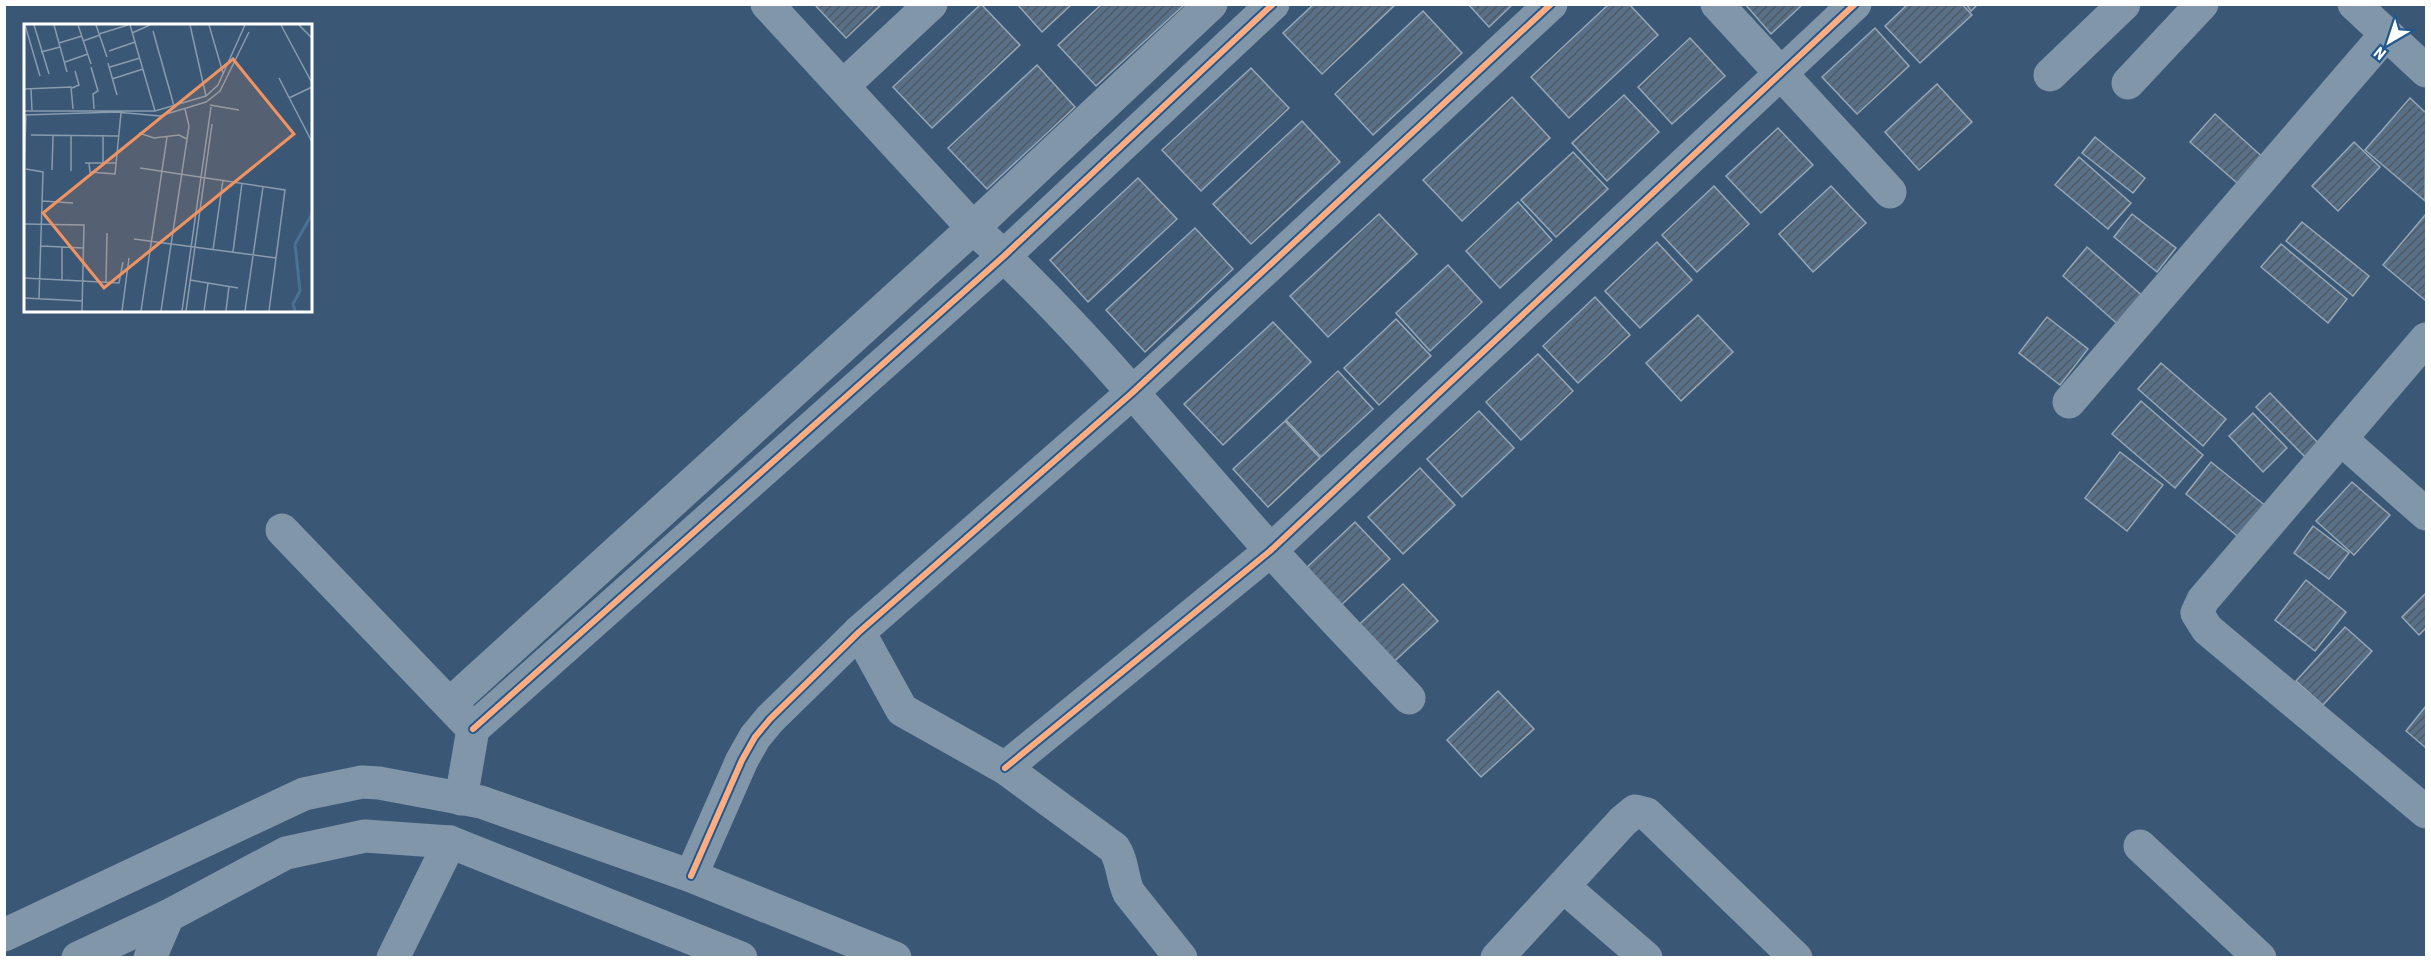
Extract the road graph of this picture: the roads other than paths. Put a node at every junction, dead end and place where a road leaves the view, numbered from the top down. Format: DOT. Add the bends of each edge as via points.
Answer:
graph roads {
  1 [pos="766,4"];
  2 [pos="931,4"];
  3 [pos="1211,4"];
  4 [pos="1272,4"];
  5 [pos="1551,4"];
  6 [pos="1717,4"];
  7 [pos="1855,4"];
  8 [pos="2124,4"];
  9 [pos="2202,4"];
  10 [pos="2354,4"];
  11 [pos="2386,34"];
  12 [pos="2427,71"];
  13 [pos="1782,73"];
  14 [pos="2050,75"];
  15 [pos="2128,83"];
  16 [pos="843,86"];
  17 [pos="1890,192"];
  18 [pos="973,228"];
  19 [pos="1004,256"];
  20 [pos="2427,339"];
  21 [pos="1132,393"];
  22 [pos="2069,402"];
  23 [pos="2340,439"];
  24 [pos="2427,514"];
  25 [pos="282,530"];
  26 [pos="1270,551"];
  27 [pos="859,632"];
  28 [pos="1408,698"];
  29 [pos="451,703"];
  30 [pos="473,729"];
  31 [pos="1005,768"];
  32 [pos="460,799"];
  33 [pos="2427,812"];
  34 [pos="450,842"];
  35 [pos="2140,846"];
  36 [pos="691,876"];
  37 [pos="1564,887"];
  38 [pos="168,916"];
  39 [pos="4,935"];
  40 [pos="78,957"];
  41 [pos="150,957"];
  42 [pos="393,957"];
  43 [pos="741,957"];
  44 [pos="895,957"];
  45 [pos="1181,957"];
  46 [pos="1497,957"];
  47 [pos="1646,957"];
  48 [pos="1796,957"];
  49 [pos="2260,957"];
  1 -- 16 [label="street"];
  2 -- 16 [label="street"];
  3 -- 18 [label="street"];
  4 -- 19 [label="street"];
  5 -- 21 [label="street"];
  6 -- 13 [label="street"];
  7 -- 13 [label="street"];
  8 -- 14 [label="street"];
  9 -- 15 [label="street"];
  10 -- 11 [label="street"];
  11 -- 12 [label="street"];
  11 -- 22 [label="street"];
  13 -- 17 [label="street"];
  13 -- 26 [label="street"];
  16 -- 18 [label="street"];
  18 -- 19 [label="street"];
  18 -- 29 [label="street"];
  19 -- 21 [label="street"];
  19 -- 30 [label="street"];
  20 -- 23 [label="street"];
  21 -- 26 [label="street"];
  21 -- 27 [label="street"];
  23 -- 24 [label="street"];
  23 -- 33 [label="street" via="2203,600 2197,613 2207,629"];
  25 -- 29 [label="street"];
  26 -- 28 [label="street"];
  26 -- 31 [label="street"];
  27 -- 31 [label="street" via="902,710"];
  27 -- 36 [label="street" via="756,737"];
  29 -- 30 [label="street"];
  30 -- 32 [label="street"];
  31 -- 45 [label="street" via="1113,848 1129,893"];
  32 -- 36 [label="street" via="481,802"];
  32 -- 39 [label="street" via="362,782 304,794"];
  34 -- 38 [label="street" via="365,836 322,843 286,853"];
  34 -- 42 [label="street"];
  34 -- 43 [label="street"];
  35 -- 49 [label="street"];
  36 -- 44 [label="street"];
  37 -- 46 [label="street"];
  37 -- 47 [label="street"];
  37 -- 48 [label="street" via="1623,821 1635,811 1647,814"];
  38 -- 40 [label="street"];
  38 -- 41 [label="street"];
}
